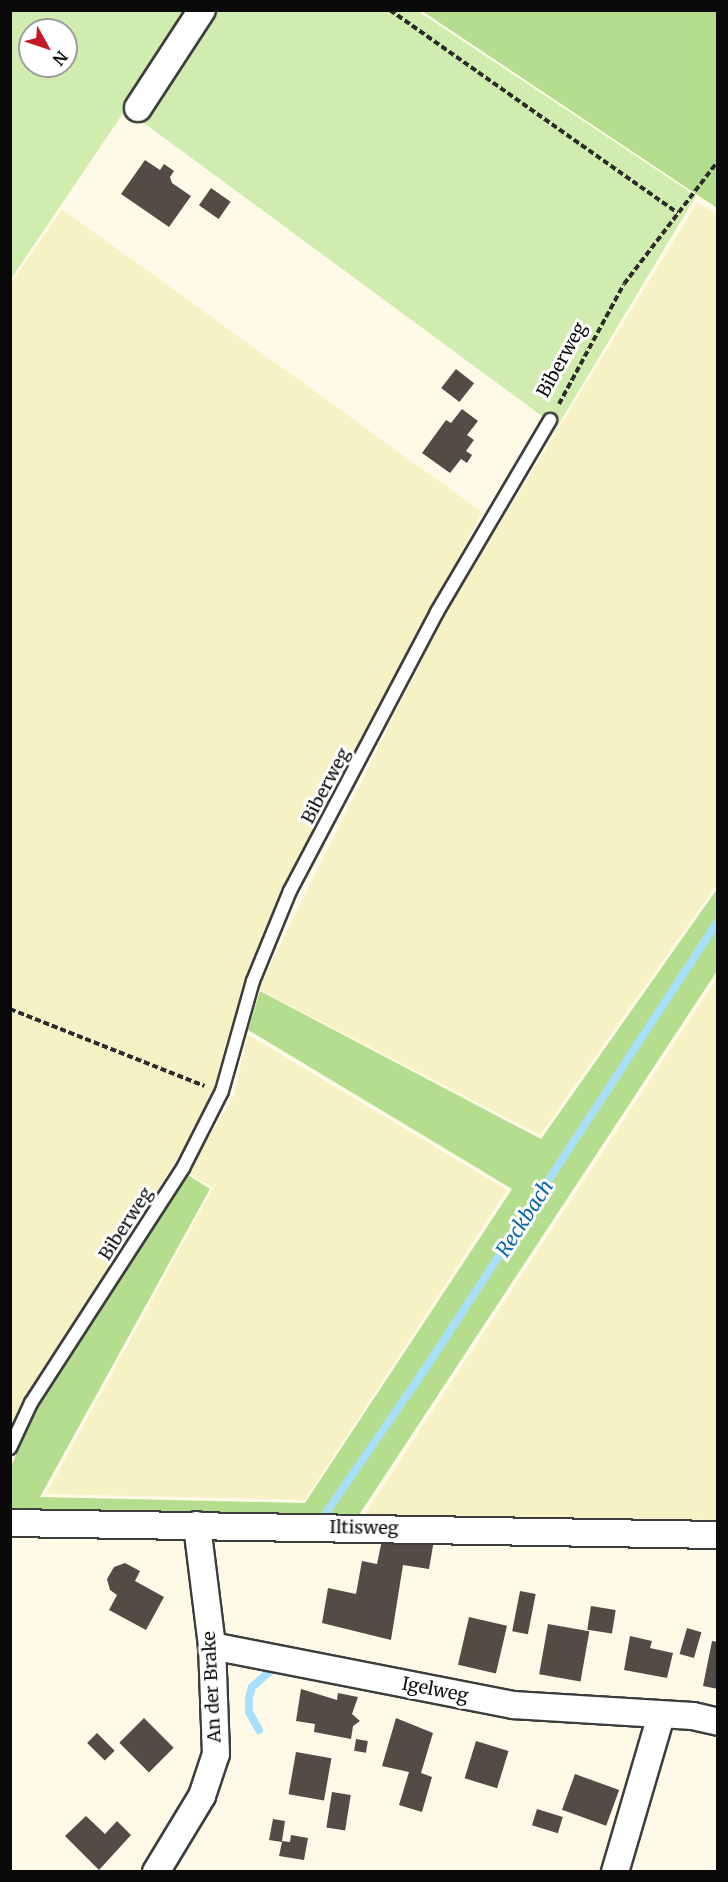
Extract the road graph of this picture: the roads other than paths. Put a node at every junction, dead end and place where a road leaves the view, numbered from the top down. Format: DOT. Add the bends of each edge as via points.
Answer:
graph roads {
  1 [pos="202,10"];
  2 [pos="138,108"];
  3 [pos="550,420"];
  4 [pos="10,1448"];
  5 [pos="10,1523"];
  6 [pos="197,1525"];
  7 [pos="717,1535"];
  8 [pos="212,1646"];
  9 [pos="661,1716"];
  10 [pos="717,1722"];
  11 [pos="156,1872"];
  12 [pos="615,1872"];
  1 -- 2 [label="street"];
  3 -- 4 [label="lane, Biberweg" via="437,612 291,891 253,981 222,1091 183,1168 31,1403"];
  5 -- 6 [label="street, Iltisweg"];
  6 -- 7 [label="street, Iltisweg"];
  6 -- 8 [label="street, An der Brake"];
  8 -- 9 [label="street, Igelweg" via="513,1705"];
  8 -- 11 [label="street, An der Brake" via="216,1754 202,1796"];
  9 -- 10 [label="street, Igelweg" via="693,1716"];
  9 -- 12 [label="street"];
}
